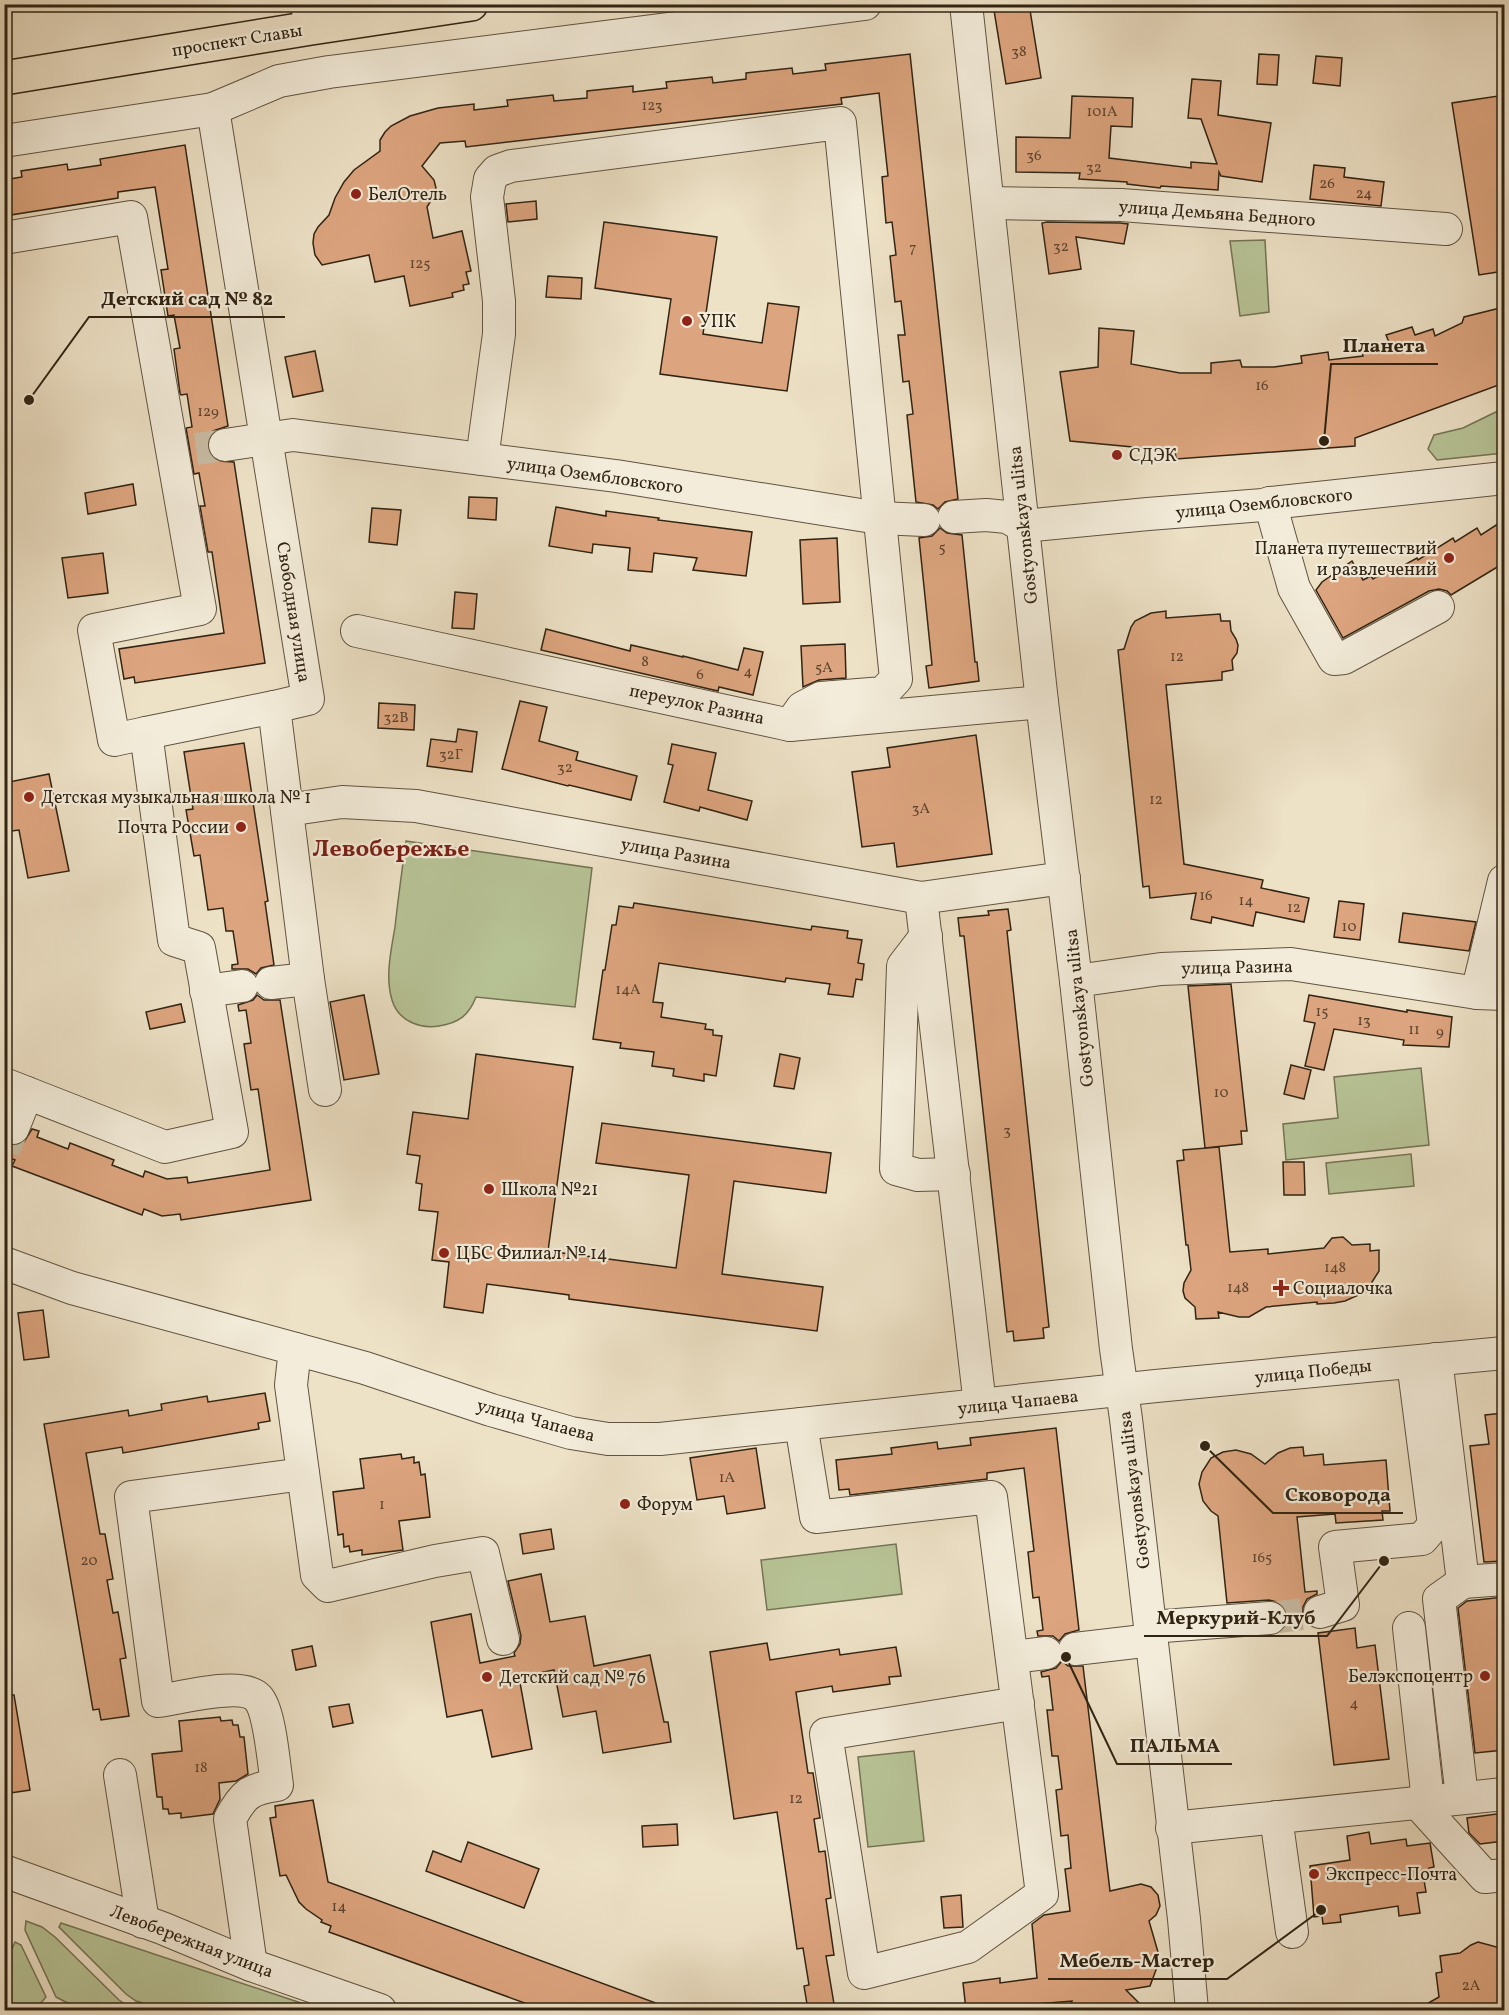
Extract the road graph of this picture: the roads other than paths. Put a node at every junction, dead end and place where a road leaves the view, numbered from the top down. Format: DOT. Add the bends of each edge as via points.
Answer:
graph roads {
  1 [pos="471,4"];
  2 [pos="865,4"];
  3 [pos="966,4"];
  4 [pos="309,16"];
  5 [pos="4,78"];
  6 [pos="213,109"];
  7 [pos="4,141"];
  8 [pos="987,203"];
  9 [pos="1446,229"];
  10 [pos="4,238"];
  11 [pos="265,439"];
  12 [pos="198,449"];
  13 [pos="482,459"];
  14 [pos="1504,478"];
  15 [pos="1269,503"];
  16 [pos="879,518"];
  17 [pos="1023,526"];
  18 [pos="1438,607"];
  19 [pos="357,631"];
  20 [pos="1042,702"];
  21 [pos="274,706"];
  22 [pos="790,724"];
  23 [pos="146,733"];
  24 [pos="287,810"];
  25 [pos="1064,878"];
  26 [pos="1504,881"];
  27 [pos="921,898"];
  28 [pos="926,936"];
  29 [pos="308,978"];
  30 [pos="1076,981"];
  31 [pos="206,991"];
  32 [pos="1491,993"];
  33 [pos="16,1089"];
  34 [pos="325,1090"];
  35 [pos="13,1128"];
  36 [pos="954,1174"];
  37 [pos="4,1263"];
  38 [pos="296,1349"];
  39 [pos="1504,1353"];
  40 [pos="1425,1360"];
  41 [pos="1122,1391"];
  42 [pos="980,1405"];
  43 [pos="801,1424"];
  44 [pos="303,1474"];
  45 [pos="1504,1579"];
  46 [pos="1463,1582"];
  47 [pos="1320,1612"];
  48 [pos="1270,1618"];
  49 [pos="1409,1628"];
  50 [pos="1151,1634"];
  51 [pos="503,1639"];
  52 [pos="1012,1657"];
  53 [pos="1018,1703"];
  54 [pos="120,1775"];
  55 [pos="1504,1794"];
  56 [pos="1462,1797"];
  57 [pos="1422,1802"];
  58 [pos="1276,1817"];
  59 [pos="1172,1828"];
  60 [pos="4,1871"];
  61 [pos="1504,1875"];
  62 [pos="143,1922"];
  63 [pos="1292,1932"];
  64 [pos="251,1965"];
  65 [pos="380,2010"];
  66 [pos="1192,2010"];
  1 -- 4 [label="main road, проспект Славы"];
  2 -- 6 [label="street" via="329,72 279,81"];
  3 -- 8 [label="street, Gostyonskaya ulitsa"];
  4 -- 5 [label="main road, проспект Славы"];
  6 -- 7 [label="street"];
  6 -- 11 [label="street, Свободная улица"];
  8 -- 9 [label="street, улица Демьяна Бедного" via="1121,205"];
  8 -- 17 [label="street, Gostyonskaya ulitsa"];
  10 -- 12 [label="street" via="131,217"];
  11 -- 12 [label="street, улица Озембловского"];
  11 -- 13 [label="street, улица Озембловского" via="293,435"];
  11 -- 21 [label="street, Свободная улица" via="308,699"];
  12 -- 23 [label="street" via="200,609 94,630 114,740"];
  13 -- 16 [label="street, улица Озембловского"];
  13 -- 16 [label="street" via="500,334 487,197 490,179 497,171 511,166 840,123"];
  14 -- 15 [label="street, улица Озембловского"];
  15 -- 17 [label="street, улица Озембловского"];
  15 -- 18 [label="street" via="1294,588 1334,659 1344,658"];
  16 -- 17 [label="street, улица Озембловского" via="986,515 1007,517"];
  16 -- 22 [label="street" via="896,679 883,693 821,698 802,708"];
  17 -- 20 [label="street, Gostyonskaya ulitsa"];
  19 -- 22 [label="street, переулок Разина"];
  20 -- 22 [label="street, переулок Разина"];
  20 -- 25 [label="street, Gostyonskaya ulitsa"];
  21 -- 23 [label="street"];
  21 -- 24 [label="street"];
  23 -- 31 [label="street" via="174,940 199,948"];
  24 -- 27 [label="street, улица Разина" via="342,802 416,806"];
  24 -- 29 [label="street"];
  25 -- 27 [label="street, улица Разина"];
  25 -- 30 [label="street, Gostyonskaya ulitsa"];
  26 -- 32 [label="street"];
  27 -- 28 [label="street"];
  28 -- 36 [label="street"];
  28 -- 36 [label="street" via="903,966 896,1169 918,1175"];
  29 -- 31 [label="street"];
  29 -- 34 [label="street"];
  30 -- 32 [label="street, улица Разина" via="1161,969 1291,964"];
  30 -- 41 [label="street, Gostyonskaya ulitsa"];
  31 -- 33 [label="street" via="232,1132 165,1147"];
  33 -- 35 [label="street"];
  36 -- 42 [label="street"];
  37 -- 38 [label="street, улица Чапаева" via="72,1288"];
  38 -- 43 [label="street, улица Чапаева" via="491,1410 571,1433 608,1439 660,1438"];
  38 -- 44 [label="street" via="291,1385"];
  39 -- 40 [label="street, улица Победы"];
  40 -- 41 [label="street, улица Победы"];
  40 -- 46 [label="street"];
  40 -- 47 [label="street" via="1434,1525 1422,1539 1335,1547 1342,1605"];
  41 -- 42 [label="street, улица Чапаева"];
  41 -- 50 [label="street, Gostyonskaya ulitsa"];
  42 -- 43 [label="street, улица Чапаева"];
  43 -- 52 [label="street" via="816,1517 991,1497"];
  44 -- 51 [label="street" via="317,1575 328,1586 483,1553"];
  44 -- 64 [label="street" via="131,1497 158,1701 229,1690 250,1692 260,1700 267,1717 277,1785 256,1788 239,1802 230,1819"];
  45 -- 46 [label="street"];
  46 -- 56 [label="street" via="1439,1599"];
  48 -- 50 [label="street"];
  49 -- 57 [label="street"];
  50 -- 52 [label="street"];
  50 -- 59 [label="street, Gostyonskaya ulitsa"];
  52 -- 53 [label="street"];
  53 -- 53 [label="street" via="1042,1894 968,1947 864,1973 826,1734"];
  54 -- 62 [label="street"];
  55 -- 56 [label="street"];
  56 -- 57 [label="street"];
  57 -- 58 [label="street"];
  57 -- 61 [label="street" via="1485,1877"];
  58 -- 59 [label="street"];
  58 -- 63 [label="street"];
  59 -- 66 [label="street, Gostyonskaya ulitsa"];
  60 -- 62 [label="street, Левобережная улица"];
  62 -- 64 [label="street, Левобережная улица"];
  64 -- 65 [label="street, Левобережная улица"];
}
